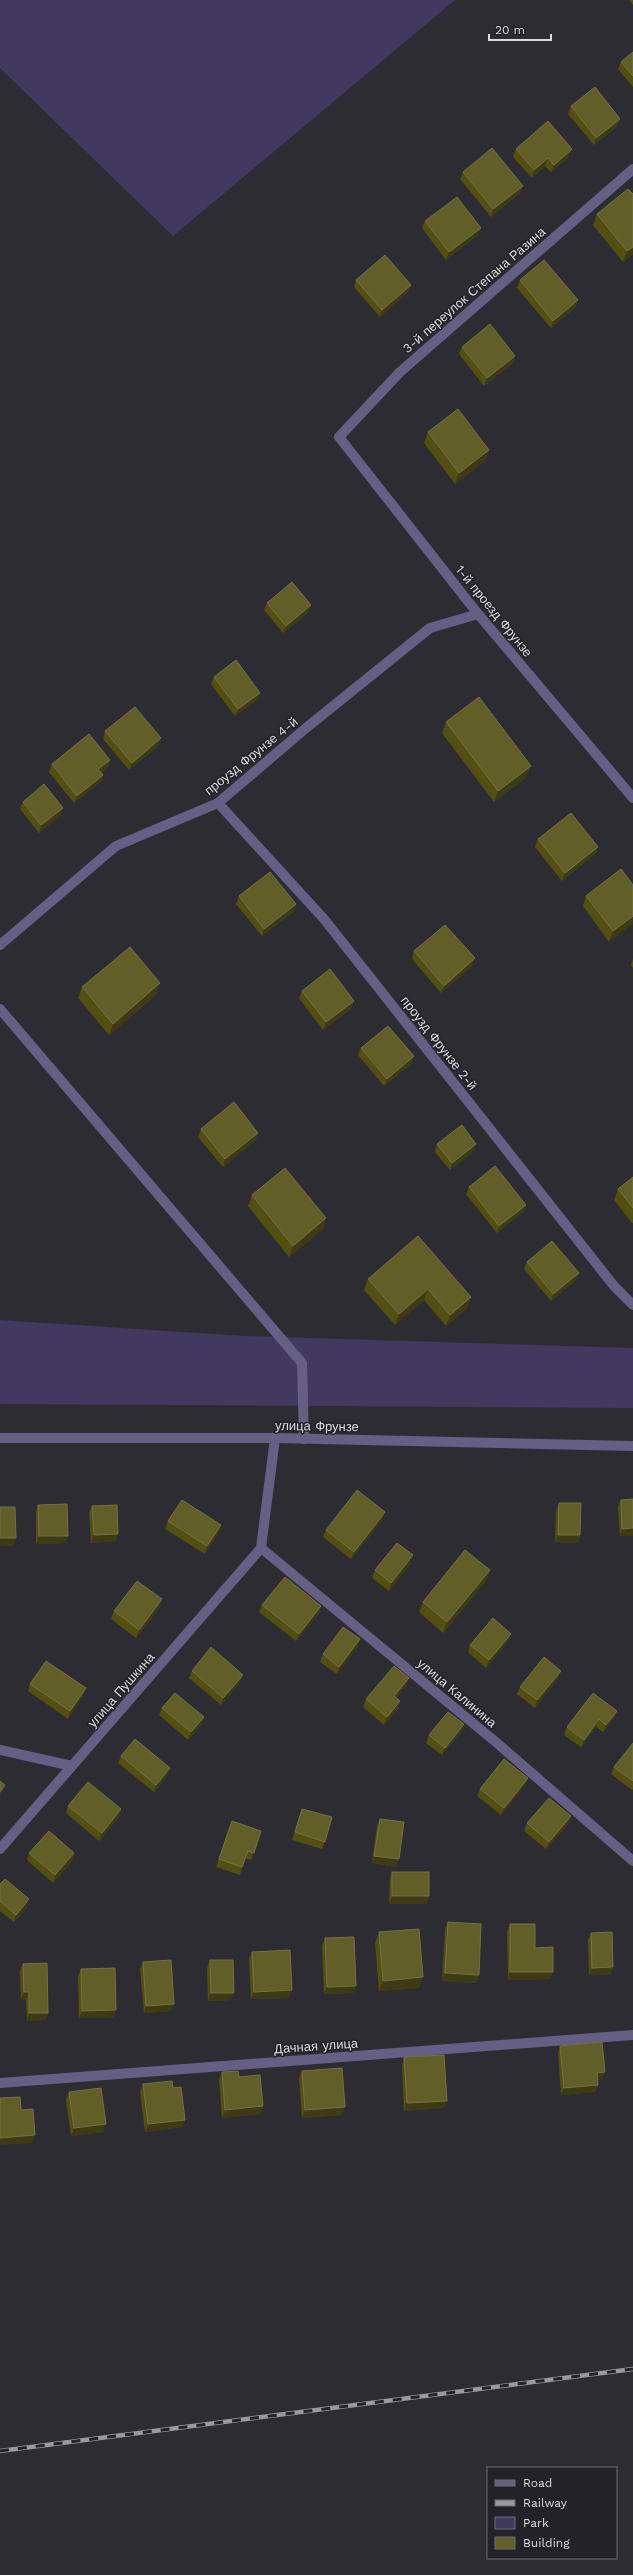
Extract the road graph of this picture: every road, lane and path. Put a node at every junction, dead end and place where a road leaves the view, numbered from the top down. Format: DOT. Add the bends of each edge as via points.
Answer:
graph roads {
  1 [pos="633,169"];
  2 [pos="339,436"];
  3 [pos="478,614"];
  4 [pos="633,798"];
  5 [pos="218,803"];
  6 [pos="0,945"];
  7 [pos="0,1009"];
  8 [pos="633,1305"];
  9 [pos="0,1438"];
  10 [pos="275,1438"];
  11 [pos="304,1439"];
  12 [pos="633,1446"];
  13 [pos="261,1548"];
  14 [pos="0,1750"];
  15 [pos="72,1766"];
  16 [pos="0,1849"];
  17 [pos="633,1861"];
  18 [pos="633,2035"];
  19 [pos="0,2083"];
  1 -- 2 [label="street, 3-й переулок Степана Разина" via="400,372"];
  2 -- 3 [label="street, 1-й проезд Фрунзе"];
  3 -- 4 [label="street, 1-й проезд Фрунзе"];
  3 -- 5 [label="street, проузд Фрунзе 4-й" via="430,628"];
  5 -- 6 [label="street, проузд Фрунзе 4-й" via="116,846"];
  5 -- 8 [label="street, проузд Фрунзе 2-й" via="324,919 614,1286"];
  7 -- 11 [label="street" via="302,1363"];
  9 -- 10 [label="street, улица Фрунзе"];
  10 -- 11 [label="street, улица Фрунзе"];
  10 -- 13 [label="street"];
  11 -- 12 [label="street, улица Фрунзе"];
  13 -- 15 [label="street, улица Пушкина"];
  13 -- 17 [label="street, улица Калинина" via="497,1743"];
  14 -- 15 [label="street"];
  15 -- 16 [label="street, улица Пушкина"];
  18 -- 19 [label="street, Дачная улица"];
}
